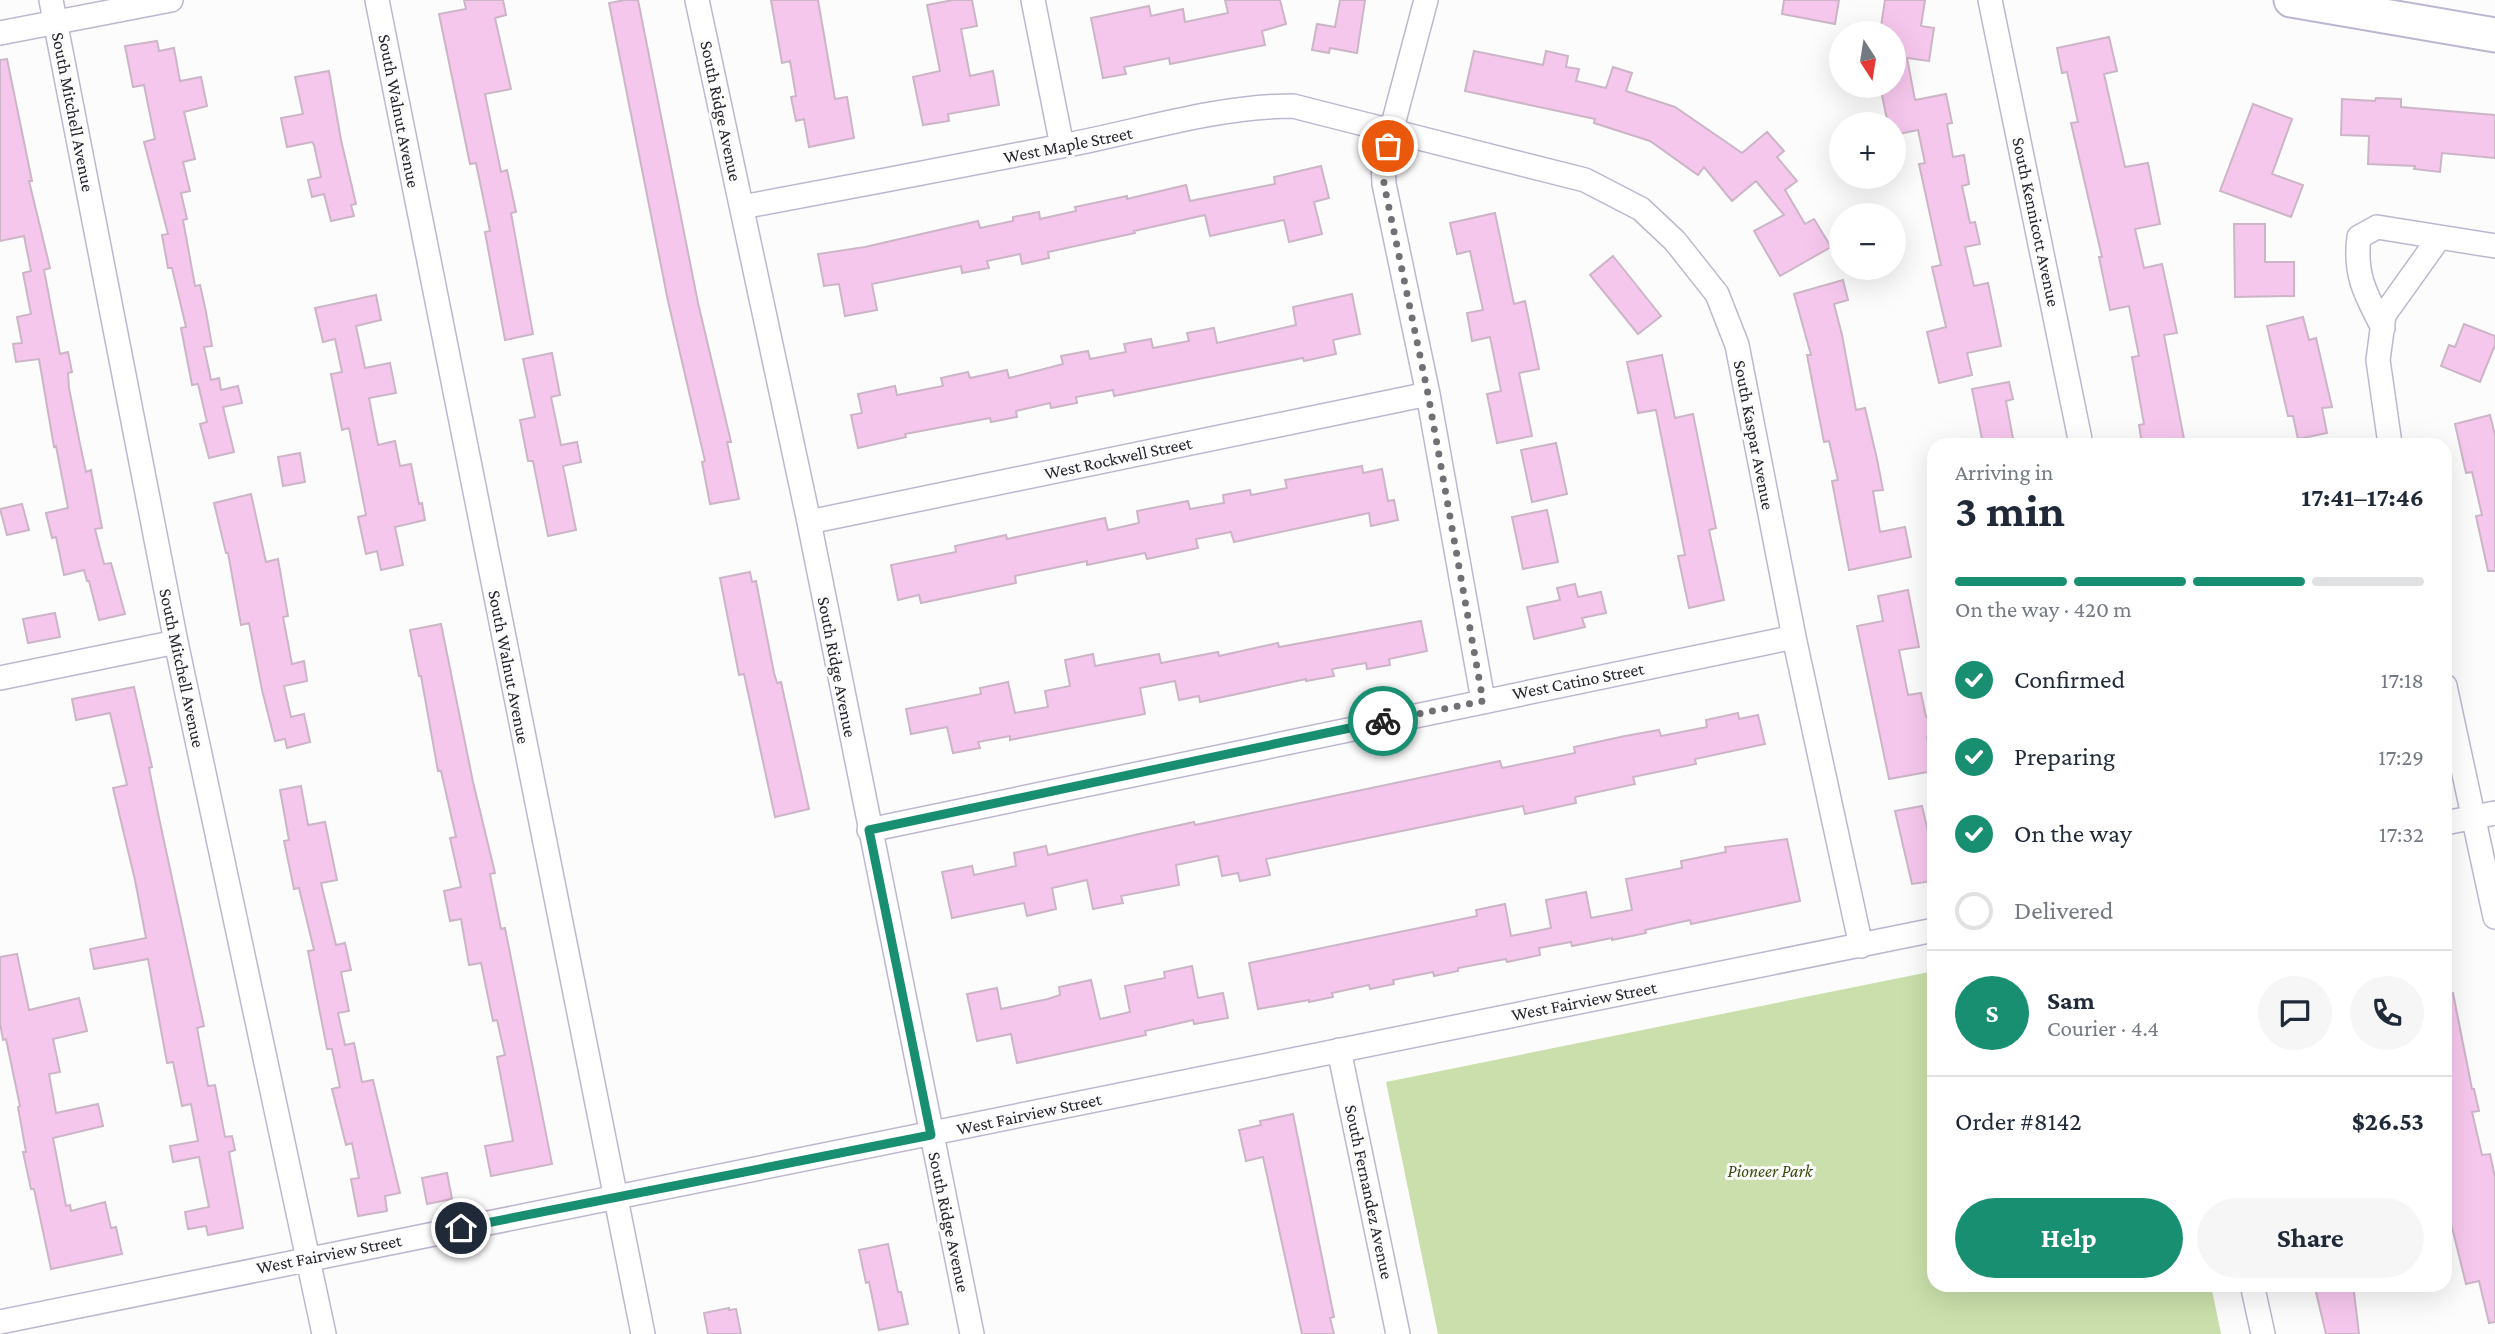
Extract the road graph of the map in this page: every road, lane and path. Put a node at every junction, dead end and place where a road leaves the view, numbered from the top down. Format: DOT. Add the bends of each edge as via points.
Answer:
graph roads {
  1 [pos="171,0"];
  2 [pos="377,0"];
  3 [pos="697,0"];
  4 [pos="1033,0"];
  5 [pos="1426,0"];
  6 [pos="1990,0"];
  7 [pos="2291,0"];
  8 [pos="53,11"];
  9 [pos="0,33"];
  10 [pos="2495,35"];
  11 [pos="1393,130"];
  12 [pos="1062,146"];
  13 [pos="742,207"];
  14 [pos="2439,238"];
  15 [pos="2495,246"];
  16 [pos="2383,328"];
  17 [pos="1428,394"];
  18 [pos="2080,438"];
  19 [pos="2389,438"];
  20 [pos="808,522"];
  21 [pos="1794,637"];
  22 [pos="176,642"];
  23 [pos="0,678"];
  24 [pos="1483,701"];
  25 [pos="2452,709"];
  26 [pos="2485,815"];
  27 [pos="2452,822"];
  28 [pos="869,830"];
  29 [pos="2495,917"];
  30 [pos="1927,932"];
  31 [pos="1861,946"];
  32 [pos="1339,1050"];
  33 [pos="931,1135"];
  34 [pos="614,1197"];
  35 [pos="308,1258"];
  36 [pos="2254,1292"];
  37 [pos="0,1322"];
  38 [pos="324,1334"];
  39 [pos="643,1334"];
  40 [pos="972,1334"];
  41 [pos="1398,1334"];
  42 [pos="2263,1334"];
  1 -- 8 [label="street"];
  2 -- 34 [label="street, South Walnut Avenue"];
  3 -- 13 [label="street, South Ridge Avenue"];
  4 -- 12 [label="street"];
  5 -- 11 [label="street"];
  6 -- 18 [label="street, South Kennicott Avenue"];
  7 -- 10 [label="main road"];
  8 -- 9 [label="street"];
  8 -- 22 [label="street, South Mitchell Avenue"];
  11 -- 12 [label="street, West Maple Street" via="1293,106 1272,106"];
  11 -- 17 [label="street" via="1383,162 1384,184"];
  11 -- 21 [label="street, South Kaspar Avenue" via="1585,180 1641,209 1692,262 1717,294 1737,345"];
  12 -- 13 [label="street, West Maple Street"];
  13 -- 20 [label="street, South Ridge Avenue"];
  14 -- 15 [label="street"];
  14 -- 16 [label="street" via="2384,315"];
  14 -- 16 [label="street" via="2378,227 2359,237 2356,256 2361,285"];
  16 -- 19 [label="street" via="2378,360"];
  17 -- 20 [label="street, West Rockwell Street"];
  17 -- 24 [label="street"];
  20 -- 28 [label="street, South Ridge Avenue"];
  21 -- 24 [label="street, West Catino Street"];
  21 -- 31 [label="street, South Kaspar Avenue"];
  22 -- 23 [label="street"];
  22 -- 35 [label="street, South Mitchell Avenue"];
  24 -- 28 [label="street, West Catino Street"];
  25 -- 26 [label="street"];
  26 -- 27 [label="street"];
  26 -- 29 [label="street"];
  28 -- 33 [label="street, South Ridge Avenue"];
  30 -- 31 [label="street, West Fairview Street"];
  31 -- 32 [label="street, West Fairview Street"];
  32 -- 33 [label="street, West Fairview Street"];
  32 -- 41 [label="street, South Fernandez Avenue"];
  33 -- 34 [label="street, West Fairview Street"];
  33 -- 40 [label="street, South Ridge Avenue"];
  34 -- 35 [label="street, West Fairview Street"];
  34 -- 39 [label="street, South Walnut Avenue"];
  35 -- 37 [label="street, West Fairview Street"];
  35 -- 38 [label="street, South Mitchell Avenue"];
  36 -- 42 [label="street"];
}
